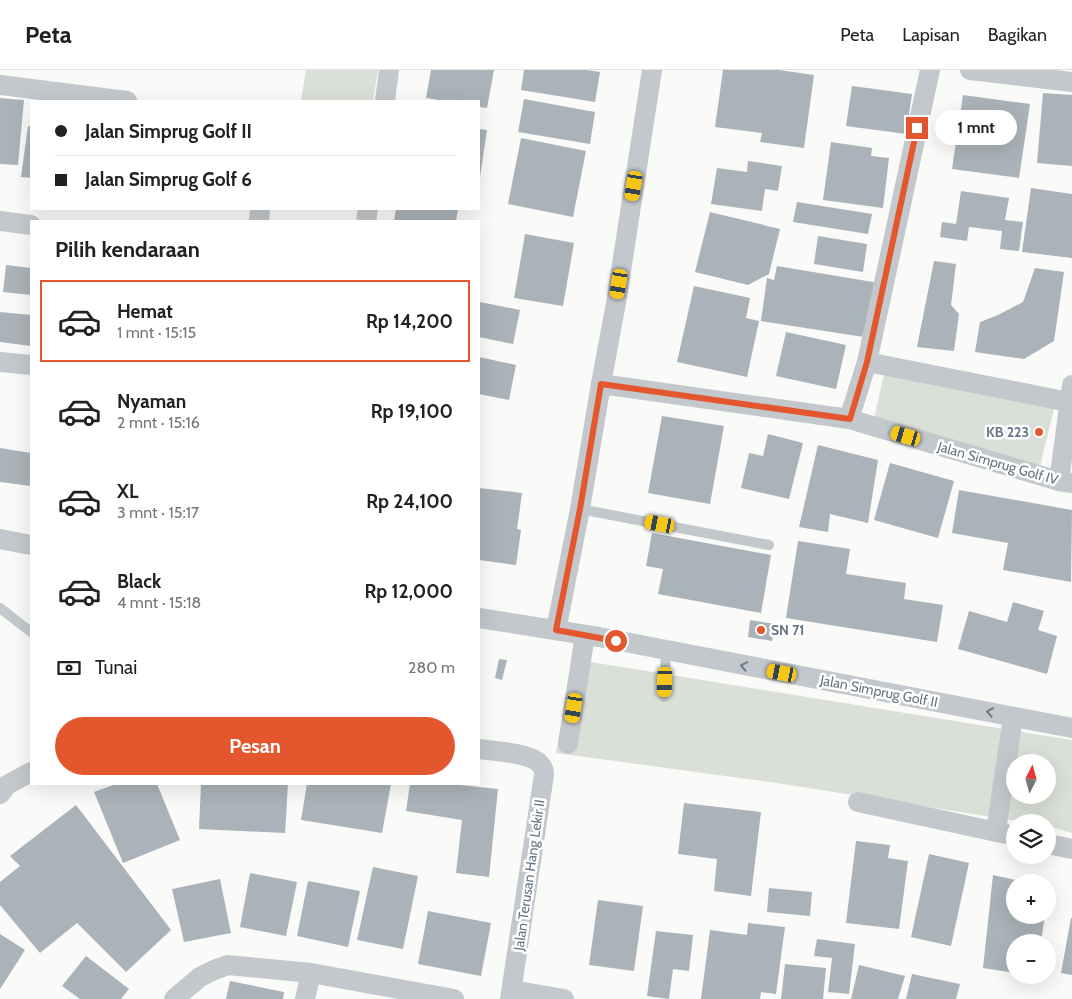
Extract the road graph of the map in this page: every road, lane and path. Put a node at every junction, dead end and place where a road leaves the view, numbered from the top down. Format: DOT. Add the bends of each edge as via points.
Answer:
graph roads {
  1 [pos="389,70"];
  2 [pos="652,70"];
  3 [pos="930,70"];
  4 [pos="970,70"];
  5 [pos="1072,82"];
  6 [pos="0,85"];
  7 [pos="119,100"];
  8 [pos="385,100"];
  9 [pos="0,221"];
  10 [pos="30,224"];
  11 [pos="0,362"];
  12 [pos="867,362"];
  13 [pos="30,365"];
  14 [pos="601,384"];
  15 [pos="1070,393"];
  16 [pos="850,419"];
  17 [pos="1065,482"];
  18 [pos="580,509"];
  19 [pos="0,539"];
  20 [pos="30,545"];
  21 [pos="769,546"];
  22 [pos="0,608"];
  23 [pos="480,618"];
  24 [pos="556,630"];
  25 [pos="30,631"];
  26 [pos="585,635"];
  27 [pos="666,651"];
  28 [pos="664,697"];
  29 [pos="1013,717"];
  30 [pos="1072,728"];
  31 [pos="568,744"];
  32 [pos="480,748"];
  33 [pos="30,772"];
  34 [pos="0,794"];
  35 [pos="858,802"];
  36 [pos="1007,814"];
  37 [pos="1006,833"];
  38 [pos="1056,846"];
  39 [pos="1072,849"];
  40 [pos="311,973"];
  41 [pos="511,995"];
  42 [pos="174,999"];
  43 [pos="305,999"];
  44 [pos="454,999"];
  45 [pos="564,999"];
  1 -- 8 [label="street"];
  2 -- 14 [label="street"];
  3 -- 12 [label="street"];
  4 -- 5 [label="street"];
  6 -- 7 [label="street"];
  9 -- 10 [label="street"];
  11 -- 13 [label="street"];
  12 -- 15 [label="street"];
  12 -- 16 [label="street"];
  14 -- 16 [label="street, Jalan Simprug Golf IV"];
  14 -- 18 [label="street"];
  15 -- 17 [label="street"];
  16 -- 17 [label="street, Jalan Simprug Golf IV"];
  18 -- 21 [label="lane"];
  18 -- 24 [label="street"];
  19 -- 20 [label="street"];
  22 -- 25 [label="lane"];
  23 -- 24 [label="street, Jalan Simprug Golf II"];
  24 -- 26 [label="street, Jalan Simprug Golf II"];
  26 -- 27 [label="street, Jalan Simprug Golf II"];
  26 -- 31 [label="street"];
  27 -- 28 [label="lane"];
  29 -- 27 [label="street, Jalan Simprug Golf II, one-way"];
  29 -- 30 [label="street, Jalan Simprug Golf II"];
  29 -- 36 [label="street"];
  32 -- 41 [label="street, Jalan Terusan Hang Lekir II" via="531,758 541,764 544,775"];
  33 -- 34 [label="street" via="7,784"];
  35 -- 37 [label="street"];
  38 -- 39 [label="street"];
  40 -- 42 [label="street" via="228,965 200,977"];
  40 -- 43 [label="street"];
  40 -- 44 [label="street"];
  41 -- 45 [label="street"];
}
